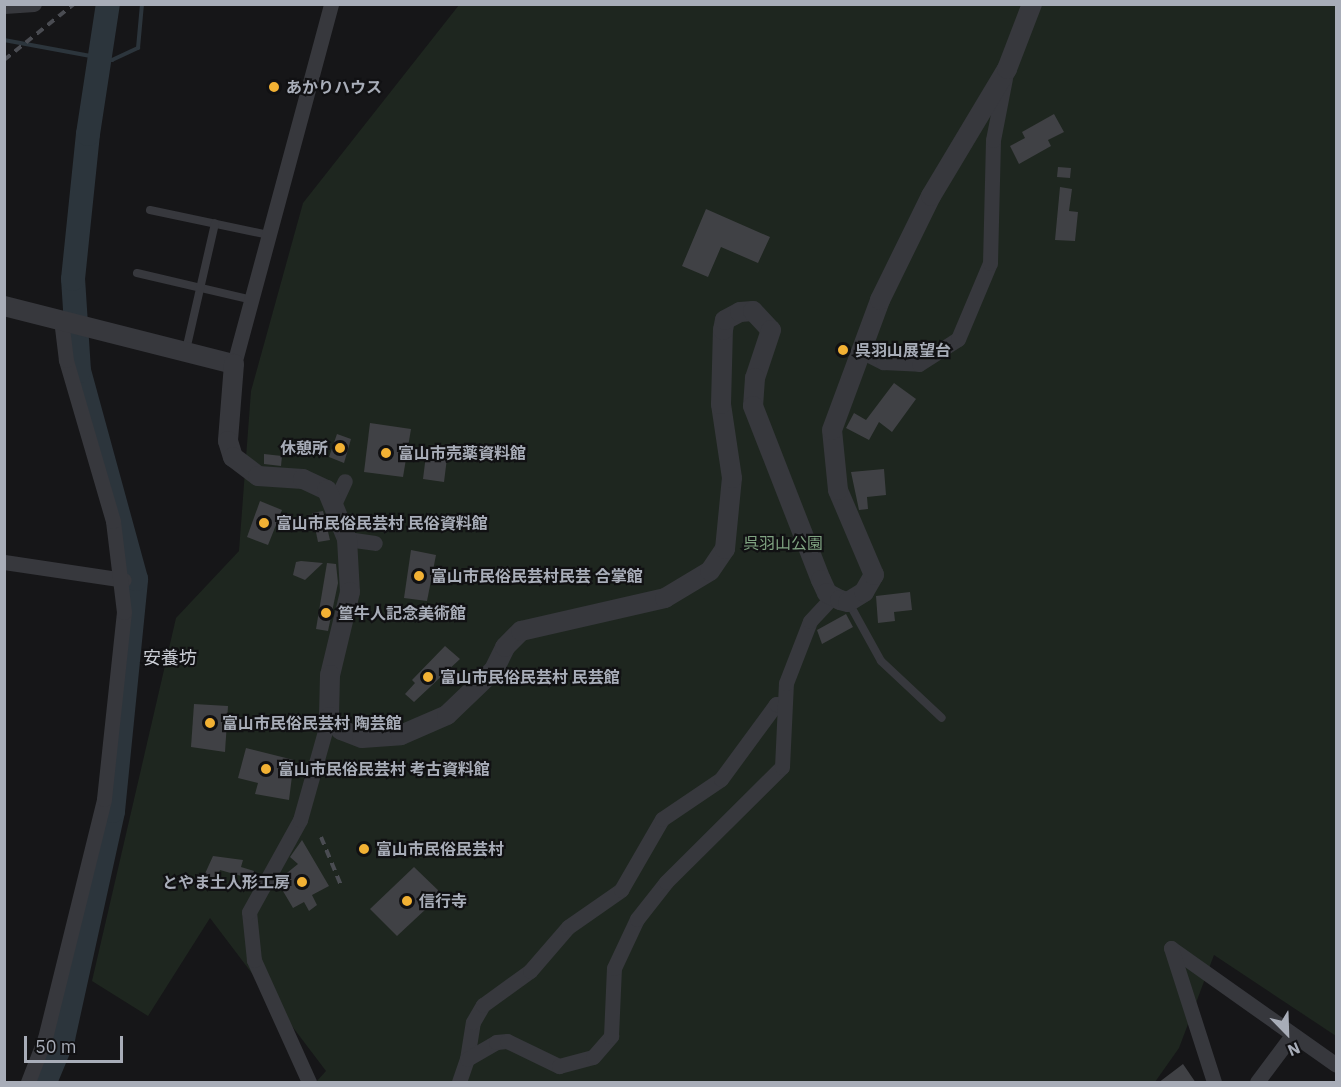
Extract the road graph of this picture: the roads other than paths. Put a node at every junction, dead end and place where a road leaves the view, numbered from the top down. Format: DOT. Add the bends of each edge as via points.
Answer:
graph roads {
  1 [pos="34,4"];
  2 [pos="332,4"];
  3 [pos="1032,4"];
  4 [pos="4,6"];
  5 [pos="1007,69"];
  6 [pos="150,210"];
  7 [pos="215,223"];
  8 [pos="269,235"];
  9 [pos="137,273"];
  10 [pos="200,288"];
  11 [pos="252,300"];
  12 [pos="4,306"];
  13 [pos="61,322"];
  14 [pos="861,351"];
  15 [pos="185,353"];
  16 [pos="234,364"];
  17 [pos="345,482"];
  18 [pos="335,502"];
  19 [pos="347,539"];
  20 [pos="375,543"];
  21 [pos="4,562"];
  22 [pos="124,580"];
  23 [pos="840,599"];
  24 [pos="782,705"];
  25 [pos="329,717"];
  26 [pos="942,718"];
  27 [pos="1292,1035"];
  28 [pos="466,1059"];
  29 [pos="1336,1065"];
  30 [pos="28,1083"];
  31 [pos="309,1083"];
  32 [pos="459,1083"];
  33 [pos="1214,1083"];
  34 [pos="1257,1083"];
  1 -- 4 [label="street"];
  2 -- 8 [label="street"];
  3 -- 5 [label="street"];
  5 -- 14 [label="street" via="931,196"];
  5 -- 14 [label="street" via="993,140 990,263 958,339 919,364 883,362"];
  6 -- 7 [label="lane"];
  7 -- 8 [label="lane"];
  7 -- 10 [label="lane"];
  8 -- 11 [label="street"];
  9 -- 10 [label="lane"];
  10 -- 11 [label="lane"];
  10 -- 15 [label="lane"];
  11 -- 16 [label="street"];
  12 -- 13 [label="street"];
  13 -- 15 [label="street"];
  13 -- 22 [label="street" via="66,360 100,471"];
  14 -- 23 [label="street" via="832,430 838,490 874,575 864,592"];
  15 -- 16 [label="street"];
  16 -- 18 [label="street" via="228,441 239,466 258,476 315,482"];
  17 -- 18 [label="street"];
  18 -- 19 [label="street"];
  19 -- 20 [label="street"];
  19 -- 25 [label="street" via="350,592 330,675"];
  21 -- 22 [label="street"];
  22 -- 30 [label="street" via="104,799 59,988"];
  23 -- 24 [label="street" via="810,621"];
  23 -- 25 [label="street" via="753,406 755,378 771,330 753,311 740,312 725,320 723,330 722,405 732,478 725,549 710,571 665,598 521,631 505,647 494,670 447,715 421,728 380,741 341,730"];
  23 -- 26 [label="lane" via="881,661"];
  24 -- 28 [label="street" via="776,704 722,779 662,819 621,890 568,927 525,977 483,1005 473,1022"];
  24 -- 28 [label="street" via="782,767 666,882 637,919 614,968 611,1036 593,1057 559,1066 507,1041 482,1047"];
  25 -- 31 [label="street" via="302,825 256,894 249,937"];
  27 -- 29 [label="street"];
  27 -- 33 [label="street" via="1172,948"];
  27 -- 34 [label="street"];
  28 -- 32 [label="street"];
}
